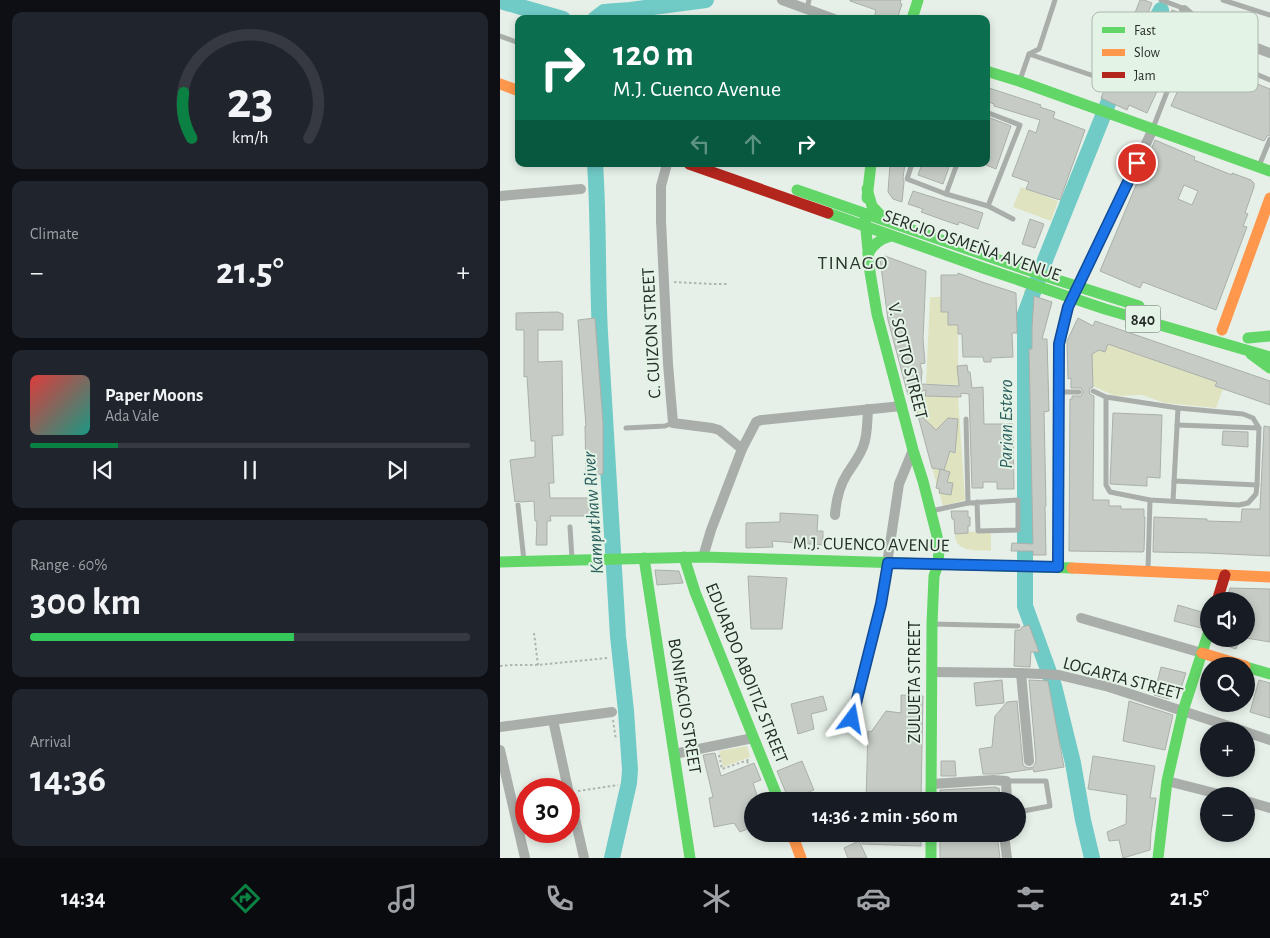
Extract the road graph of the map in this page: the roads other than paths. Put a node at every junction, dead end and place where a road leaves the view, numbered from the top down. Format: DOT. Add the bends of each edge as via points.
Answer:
graph roads {
  1 [pos="782,0"];
  2 [pos="918,0"];
  3 [pos="1055,0"];
  4 [pos="1161,0"];
  5 [pos="1223,0"];
  6 [pos="808,4"];
  7 [pos="1184,10"];
  8 [pos="827,15"];
  9 [pos="913,15"];
  10 [pos="1270,15"];
  11 [pos="500,36"];
  12 [pos="515,42"];
  13 [pos="1258,48"];
  14 [pos="1270,53"];
  15 [pos="1029,54"];
  16 [pos="990,72"];
  17 [pos="1092,75"];
  18 [pos="1258,75"];
  19 [pos="1270,80"];
  20 [pos="1019,81"];
  21 [pos="500,84"];
  22 [pos="515,90"];
  23 [pos="1167,92"];
  24 [pos="500,96"];
  25 [pos="515,102"];
  26 [pos="990,114"];
  27 [pos="1153,129"];
  28 [pos="1270,139"];
  29 [pos="666,167"];
  30 [pos="697,167"];
  31 [pos="871,167"];
  32 [pos="911,167"];
  33 [pos="956,167"];
  34 [pos="1265,169"];
  35 [pos="785,185"];
  36 [pos="582,189"];
  37 [pos="867,193"];
  38 [pos="946,194"];
  39 [pos="500,196"];
  40 [pos="1270,198"];
  41 [pos="988,206"];
  42 [pos="847,207"];
  43 [pos="865,213"];
  44 [pos="1014,219"];
  45 [pos="887,221"];
  46 [pos="865,227"];
  47 [pos="891,236"];
  48 [pos="868,254"];
  49 [pos="1079,287"];
  50 [pos="1073,298"];
  51 [pos="1146,308"];
  52 [pos="1233,335"];
  53 [pos="1270,336"];
  54 [pos="1270,345"];
  55 [pos="1270,357"];
  56 [pos="1270,368"];
  57 [pos="1093,391"];
  58 [pos="1059,392"];
  59 [pos="1079,392"];
  60 [pos="1106,397"];
  61 [pos="902,406"];
  62 [pos="1178,408"];
  63 [pos="868,409"];
  64 [pos="966,419"];
  65 [pos="673,423"];
  66 [pos="1177,425"];
  67 [pos="626,428"];
  68 [pos="1259,428"];
  69 [pos="742,449"];
  70 [pos="913,450"];
  71 [pos="1174,481"];
  72 [pos="1257,485"];
  73 [pos="1150,500"];
  74 [pos="1173,501"];
  75 [pos="977,502"];
  76 [pos="968,503"];
  77 [pos="518,506"];
  78 [pos="930,511"];
  79 [pos="835,515"];
  80 [pos="570,527"];
  81 [pos="684,557"];
  82 [pos="703,557"];
  83 [pos="644,558"];
  84 [pos="572,560"];
  85 [pos="500,562"];
  86 [pos="524,562"];
  87 [pos="888,563"];
  88 [pos="938,564"];
  89 [pos="1058,567"];
  90 [pos="1148,571"];
  91 [pos="1225,575"];
  92 [pos="1270,577"];
  93 [pos="1220,592"];
  94 [pos="1081,618"];
  95 [pos="932,624"];
  96 [pos="1018,626"];
  97 [pos="1204,647"];
  98 [pos="1202,653"];
  99 [pos="1215,657"];
  100 [pos="1255,669"];
  101 [pos="932,672"];
  102 [pos="1022,673"];
  103 [pos="1270,674"];
  104 [pos="1184,711"];
  105 [pos="612,712"];
  106 [pos="852,719"];
  107 [pos="553,720"];
  108 [pos="1216,722"];
  109 [pos="500,727"];
  110 [pos="1255,735"];
  111 [pos="753,738"];
  112 [pos="1270,740"];
  113 [pos="500,750"];
  114 [pos="674,754"];
  115 [pos="1029,761"];
  116 [pos="566,778"];
  117 [pos="1006,781"];
  118 [pos="1167,781"];
  119 [pos="932,784"];
  120 [pos="1200,789"];
  121 [pos="775,792"];
  122 [pos="932,792"];
  123 [pos="1007,792"];
  124 [pos="1255,804"];
  125 [pos="1270,808"];
  126 [pos="1026,810"];
  127 [pos="580,840"];
  128 [pos="795,842"];
  129 [pos="931,842"];
  130 [pos="1005,842"];
  131 [pos="525,858"];
  132 [pos="584,858"];
  133 [pos="690,858"];
  134 [pos="802,858"];
  135 [pos="931,858"];
  136 [pos="1007,858"];
  137 [pos="1158,858"];
  1 -- 6 [label="street"];
  2 -- 9 [label="main road"];
  3 -- 15 [label="lane" via="1039,49"];
  4 -- 7 [label="lane"];
  5 -- 10 [label="lane"];
  6 -- 8 [label="street"];
  11 -- 12 [label="lane"];
  13 -- 14 [label="street"];
  15 -- 17 [label="lane"];
  15 -- 20 [label="lane"];
  16 -- 20 [label="main road"];
  18 -- 19 [label="lane"];
  20 -- 27 [label="main road"];
  21 -- 22 [label="main road"];
  23 -- 27 [label="lane"];
  24 -- 25 [label="main road"];
  26 -- 41 [label="lane" via="1020,125"];
  27 -- 34 [label="main road"];
  27 -- 49 [label="street"];
  28 -- 34 [label="lane"];
  29 -- 65 [label="street, C. CUIZON STREET" via="661,200"];
  30 -- 46 [label="main road, SERGIO OSMEÑA AVENUE / 840"];
  31 -- 37 [label="main road, V. SOTTO STREET"];
  32 -- 38 [label="lane" via="907,179"];
  33 -- 38 [label="lane"];
  35 -- 42 [label="main road, SERGIO OSMEÑA AVENUE / 840"];
  36 -- 39 [label="street"];
  37 -- 42 [label="main road" via="859,204"];
  37 -- 43 [label="main road, V. SOTTO STREET"];
  37 -- 45 [label="main road" via="873,208"];
  38 -- 41 [label="lane"];
  40 -- 52 [label="main road"];
  41 -- 44 [label="lane"];
  42 -- 43 [label="main road, SERGIO OSMEÑA AVENUE / 840"];
  43 -- 45 [label="main road, SERGIO OSMEÑA AVENUE / 840"];
  43 -- 46 [label="main road, V. SOTTO STREET"];
  45 -- 49 [label="main road, SERGIO OSMEÑA AVENUE / 840"];
  46 -- 47 [label="main road, SERGIO OSMEÑA AVENUE / 840"];
  46 -- 48 [label="main road, V. SOTTO STREET"];
  47 -- 48 [label="main road" via="875,243"];
  47 -- 50 [label="main road, SERGIO OSMEÑA AVENUE / 840"];
  48 -- 61 [label="main road, V. SOTTO STREET" via="876,314"];
  49 -- 50 [label="street"];
  49 -- 51 [label="main road, SERGIO OSMEÑA AVENUE / 840"];
  50 -- 52 [label="main road, SERGIO OSMEÑA AVENUE / 840"];
  50 -- 58 [label="street" via="1059,344"];
  52 -- 53 [label="main road, SERGIO OSMEÑA AVENUE / 840"];
  52 -- 54 [label="main road, 840"];
  52 -- 55 [label="main road, 840"];
  52 -- 56 [label="main road, SERGIO OSMEÑA AVENUE / 840"];
  57 -- 60 [label="lane"];
  58 -- 59 [label="lane"];
  58 -- 89 [label="street"];
  60 -- 62 [label="lane"];
  60 -- 73 [label="lane" via="1106,485 1110,492"];
  61 -- 63 [label="street"];
  61 -- 70 [label="main road, V. SOTTO STREET"];
  62 -- 66 [label="lane"];
  62 -- 68 [label="lane" via="1243,414 1253,418"];
  63 -- 69 [label="street" via="761,420 756,422"];
  63 -- 79 [label="street" via="864,446 837,497"];
  64 -- 76 [label="lane"];
  65 -- 67 [label="lane"];
  65 -- 69 [label="street" via="718,430"];
  66 -- 68 [label="lane"];
  66 -- 71 [label="lane"];
  68 -- 72 [label="lane"];
  69 -- 82 [label="street"];
  70 -- 78 [label="main road, V. SOTTO STREET"];
  70 -- 87 [label="street" via="899,484"];
  71 -- 72 [label="lane"];
  71 -- 74 [label="lane"];
  72 -- 74 [label="lane" via="1256,494 1248,503 1239,505"];
  73 -- 74 [label="lane"];
  73 -- 90 [label="lane"];
  75 -- 75 [label="lane" via="978,531 1018,530 1018,500"];
  75 -- 76 [label="lane"];
  76 -- 78 [label="lane"];
  77 -- 86 [label="lane"];
  78 -- 88 [label="main road, V. SOTTO STREET" via="937,536"];
  80 -- 84 [label="lane"];
  81 -- 82 [label="main road, M.J. CUENCO AVENUE"];
  81 -- 83 [label="main road, M.J. CUENCO AVENUE"];
  81 -- 111 [label="main road, EDUARDO ABOITIZ STREET"];
  82 -- 87 [label="main road, M.J. CUENCO AVENUE"];
  83 -- 84 [label="main road, M.J. CUENCO AVENUE"];
  83 -- 114 [label="main road, BONIFACIO STREET"];
  84 -- 86 [label="main road, M.J. CUENCO AVENUE"];
  85 -- 86 [label="main road, M.J. CUENCO AVENUE"];
  87 -- 88 [label="main road, M.J. CUENCO AVENUE"];
  87 -- 106 [label="street"];
  88 -- 89 [label="main road, M.J. CUENCO AVENUE"];
  88 -- 95 [label="main road, ZULUETA STREET" via="934,576"];
  89 -- 90 [label="main road, M.J. CUENCO AVENUE"];
  90 -- 91 [label="main road, M.J. CUENCO AVENUE"];
  91 -- 92 [label="main road, M.J. CUENCO AVENUE"];
  91 -- 93 [label="main road"];
  94 -- 98 [label="street"];
  95 -- 96 [label="lane"];
  95 -- 101 [label="main road, ZULUETA STREET"];
  97 -- 98 [label="main road"];
  98 -- 99 [label="main road"];
  98 -- 104 [label="main road"];
  100 -- 103 [label="main road"];
  101 -- 102 [label="street, LOGARTA STREET"];
  101 -- 119 [label="main road, ZULUETA STREET"];
  102 -- 104 [label="street, LOGARTA STREET" via="1059,675"];
  102 -- 115 [label="street"];
  104 -- 108 [label="street, LOGARTA STREET"];
  104 -- 118 [label="main road"];
  105 -- 107 [label="street"];
  107 -- 109 [label="street"];
  107 -- 116 [label="street"];
  110 -- 112 [label="street, LOGARTA STREET"];
  111 -- 114 [label="street"];
  111 -- 121 [label="main road, EDUARDO ABOITIZ STREET"];
  113 -- 131 [label="street"];
  114 -- 133 [label="main road, BONIFACIO STREET"];
  117 -- 119 [label="street"];
  117 -- 123 [label="street"];
  117 -- 126 [label="lane" via="1046,781 1050,806"];
  118 -- 120 [label="street"];
  118 -- 137 [label="main road"];
  119 -- 122 [label="main road, ZULUETA STREET"];
  124 -- 125 [label="street"];
  127 -- 132 [label="street"];
  128 -- 134 [label="main road"];
  129 -- 135 [label="main road"];
  130 -- 136 [label="street"];
}
